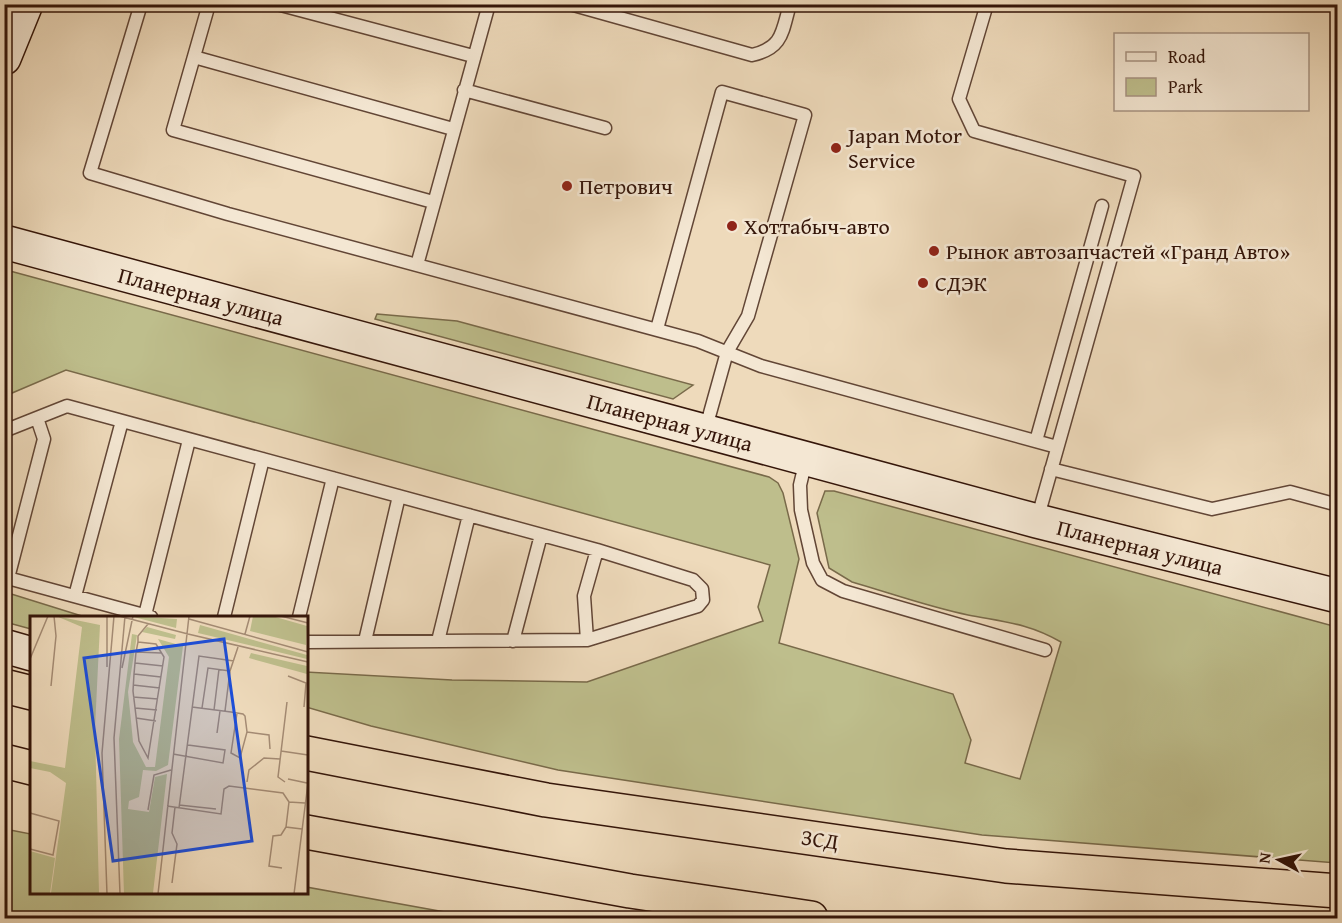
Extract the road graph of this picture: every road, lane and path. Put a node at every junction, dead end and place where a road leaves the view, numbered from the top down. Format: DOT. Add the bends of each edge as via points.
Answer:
graph roads {
  1 [pos="26,4"];
  2 [pos="141,4"];
  3 [pos="209,4"];
  4 [pos="277,4"];
  5 [pos="489,4"];
  6 [pos="570,4"];
  7 [pos="790,4"];
  8 [pos="987,4"];
  9 [pos="473,56"];
  10 [pos="194,57"];
  11 [pos="4,58"];
  12 [pos="464,90"];
  13 [pos="605,128"];
  14 [pos="453,129"];
  15 [pos="433,202"];
  16 [pos="1101,206"];
  17 [pos="4,242"];
  18 [pos="417,265"];
  19 [pos="657,329"];
  20 [pos="727,352"];
  21 [pos="37,418"];
  22 [pos="122,422"];
  23 [pos="4,431"];
  24 [pos="705,431"];
  25 [pos="189,440"];
  26 [pos="1036,441"];
  27 [pos="1057,447"];
  28 [pos="263,459"];
  29 [pos="806,459"];
  30 [pos="1051,469"];
  31 [pos="333,478"];
  32 [pos="399,496"];
  33 [pos="1338,505"];
  34 [pos="469,515"];
  35 [pos="1037,521"];
  36 [pos="541,535"];
  37 [pos="597,550"];
  38 [pos="6,578"];
  39 [pos="75,596"];
  40 [pos="1338,597"];
  41 [pos="148,616"];
  42 [pos="224,616"];
  43 [pos="299,616"];
  44 [pos="587,640"];
  45 [pos="365,641"];
  46 [pos="438,641"];
  47 [pos="513,641"];
  48 [pos="308,642"];
  49 [pos="4,646"];
  50 [pos="1045,650"];
  51 [pos="30,653"];
  52 [pos="4,686"];
  53 [pos="30,692"];
  54 [pos="308,753"];
  55 [pos="4,760"];
  56 [pos="30,767"];
  57 [pos="4,779"];
  58 [pos="30,780"];
  59 [pos="308,832"];
  60 [pos="1338,891"];
  61 [pos="811,918"];
  1 -- 11 [label="main road"];
  2 -- 18 [label="lane" via="90,173"];
  3 -- 10 [label="lane"];
  4 -- 9 [label="lane"];
  5 -- 9 [label="lane"];
  6 -- 7 [label="lane" via="752,55 774,47"];
  8 -- 27 [label="lane" via="959,99 974,131 1134,176"];
  9 -- 12 [label="lane"];
  10 -- 14 [label="lane"];
  10 -- 15 [label="lane" via="174,130"];
  12 -- 13 [label="lane"];
  12 -- 14 [label="lane"];
  14 -- 15 [label="lane"];
  15 -- 18 [label="lane"];
  16 -- 26 [label="lane"];
  17 -- 24 [label="main road, Планерная улица"];
  18 -- 19 [label="lane"];
  19 -- 20 [label="lane"];
  19 -- 20 [label="lane" via="722,92 805,115 748,316"];
  20 -- 24 [label="lane"];
  20 -- 26 [label="lane" via="761,366"];
  21 -- 22 [label="lane" via="67,406"];
  21 -- 23 [label="lane"];
  21 -- 38 [label="lane" via="44,439"];
  22 -- 25 [label="lane"];
  22 -- 39 [label="lane"];
  24 -- 29 [label="main road, Планерная улица"];
  25 -- 28 [label="lane"];
  25 -- 41 [label="lane"];
  26 -- 27 [label="lane"];
  27 -- 30 [label="lane"];
  28 -- 31 [label="lane"];
  28 -- 42 [label="lane"];
  29 -- 35 [label="main road, Планерная улица"];
  29 -- 50 [label="lane" via="800,485 801,510 813,563 822,580 843,591"];
  30 -- 33 [label="lane" via="1212,509 1290,492"];
  30 -- 35 [label="lane"];
  31 -- 32 [label="lane"];
  31 -- 43 [label="lane"];
  32 -- 34 [label="lane"];
  32 -- 45 [label="lane"];
  34 -- 36 [label="lane"];
  34 -- 46 [label="lane"];
  35 -- 40 [label="main road, Планерная улица"];
  36 -- 37 [label="lane"];
  36 -- 47 [label="lane"];
  37 -- 44 [label="lane" via="584,596"];
  37 -- 44 [label="lane" via="693,580 702,589 703,600 698,606"];
  38 -- 39 [label="lane"];
  39 -- 41 [label="lane"];
  44 -- 47 [label="lane"];
  45 -- 46 [label="lane"];
  45 -- 48 [label="lane"];
  46 -- 47 [label="lane"];
  49 -- 51 [label="main road"];
  52 -- 53 [label="highway"];
  54 -- 60 [label="highway, ЗСД" via="546,800 1005,866"];
  55 -- 56 [label="highway"];
  57 -- 58 [label="main road"];
  59 -- 61 [label="highway" via="630,891"];
}
